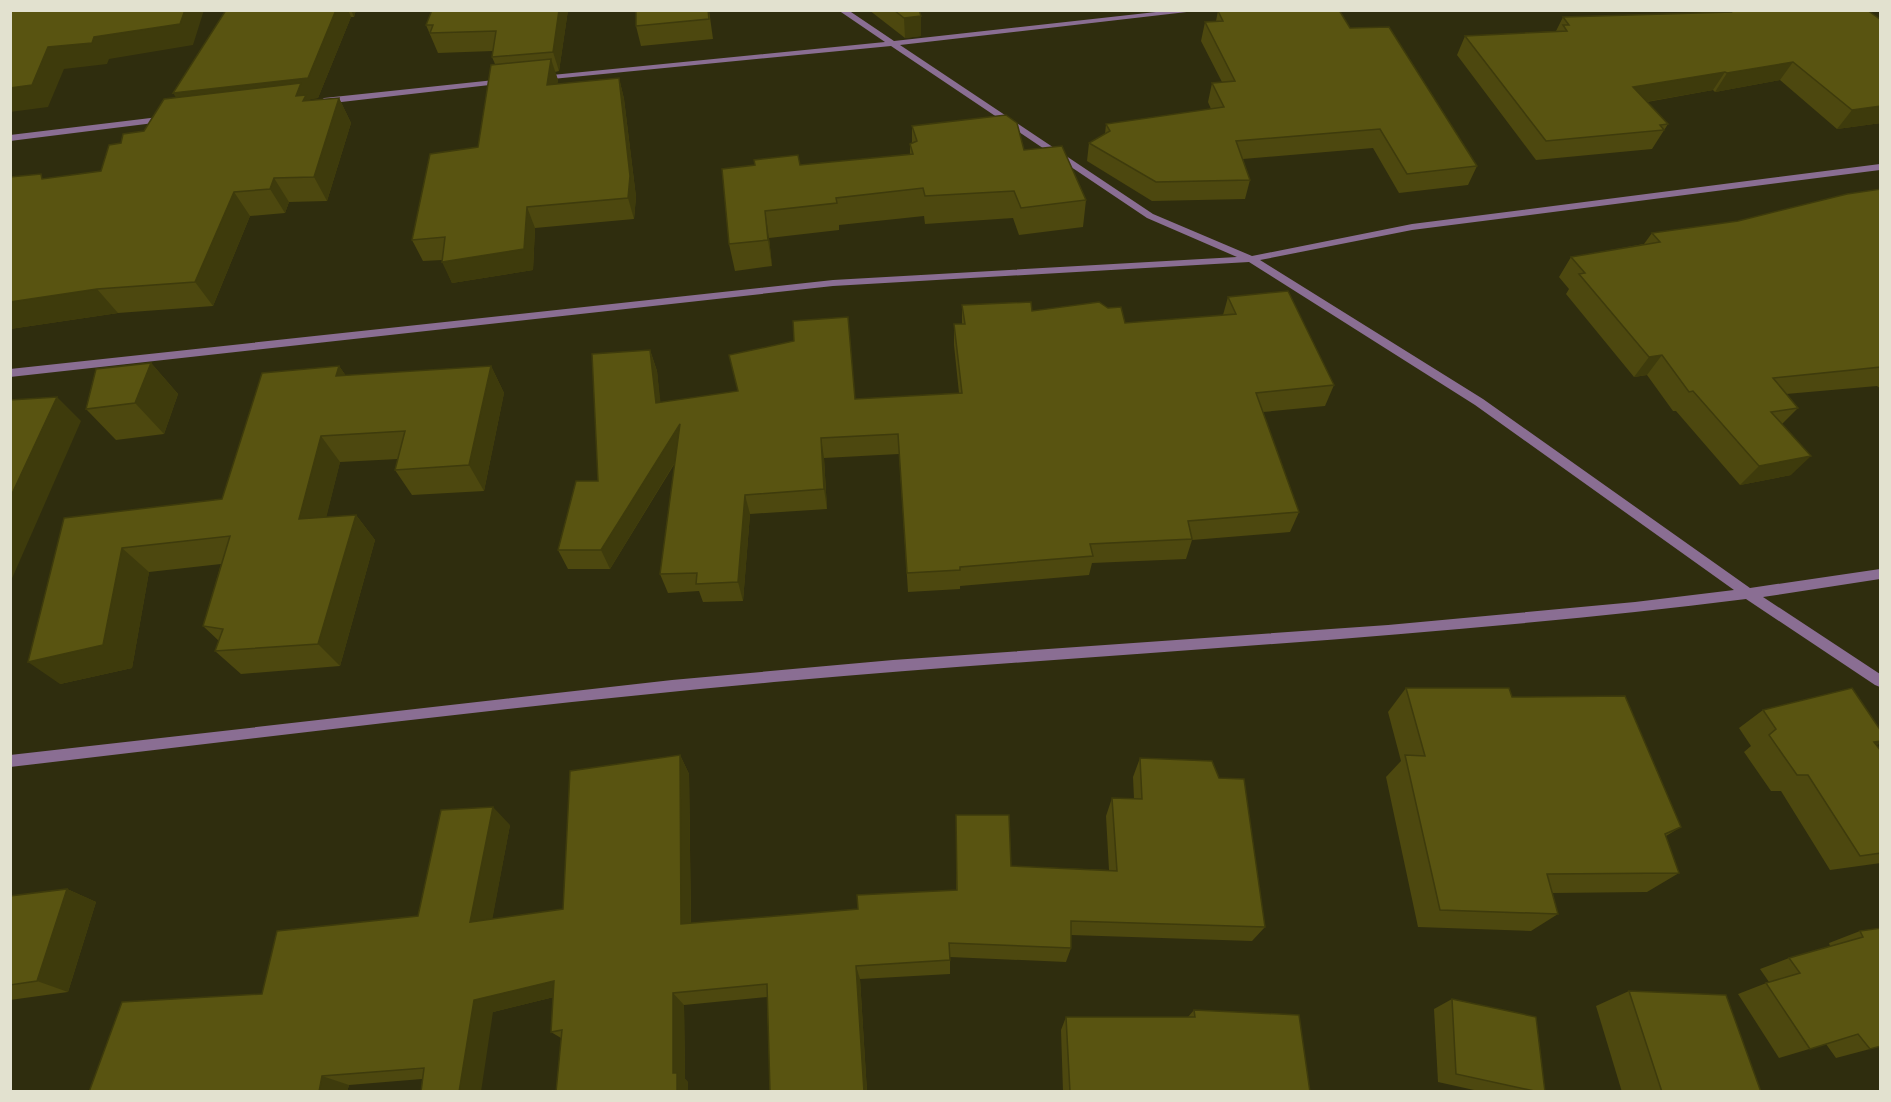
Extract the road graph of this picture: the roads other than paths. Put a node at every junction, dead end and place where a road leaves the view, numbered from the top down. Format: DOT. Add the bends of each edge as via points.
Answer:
graph roads {
  1 [pos="842,10"];
  2 [pos="1200,10"];
  3 [pos="892,44"];
  4 [pos="529,79"];
  5 [pos="518,80"];
  6 [pos="316,102"];
  7 [pos="177,117"];
  8 [pos="10,138"];
  9 [pos="1881,167"];
  10 [pos="1251,259"];
  11 [pos="10,373"];
  12 [pos="1881,574"];
  13 [pos="1750,595"];
  14 [pos="1881,681"];
  15 [pos="10,761"];
  1 -- 3 [label="street"];
  2 -- 3 [label="street"];
  3 -- 4 [label="street"];
  3 -- 10 [label="street" via="1150,216"];
  5 -- 6 [label="street"];
  7 -- 8 [label="street"];
  9 -- 10 [label="street" via="1412,227"];
  10 -- 11 [label="street" via="833,283"];
  10 -- 13 [label="street" via="1479,402"];
  12 -- 13 [label="street"];
  13 -- 14 [label="street"];
  13 -- 15 [label="street" via="1575,615 886,667 401,714"];
}
